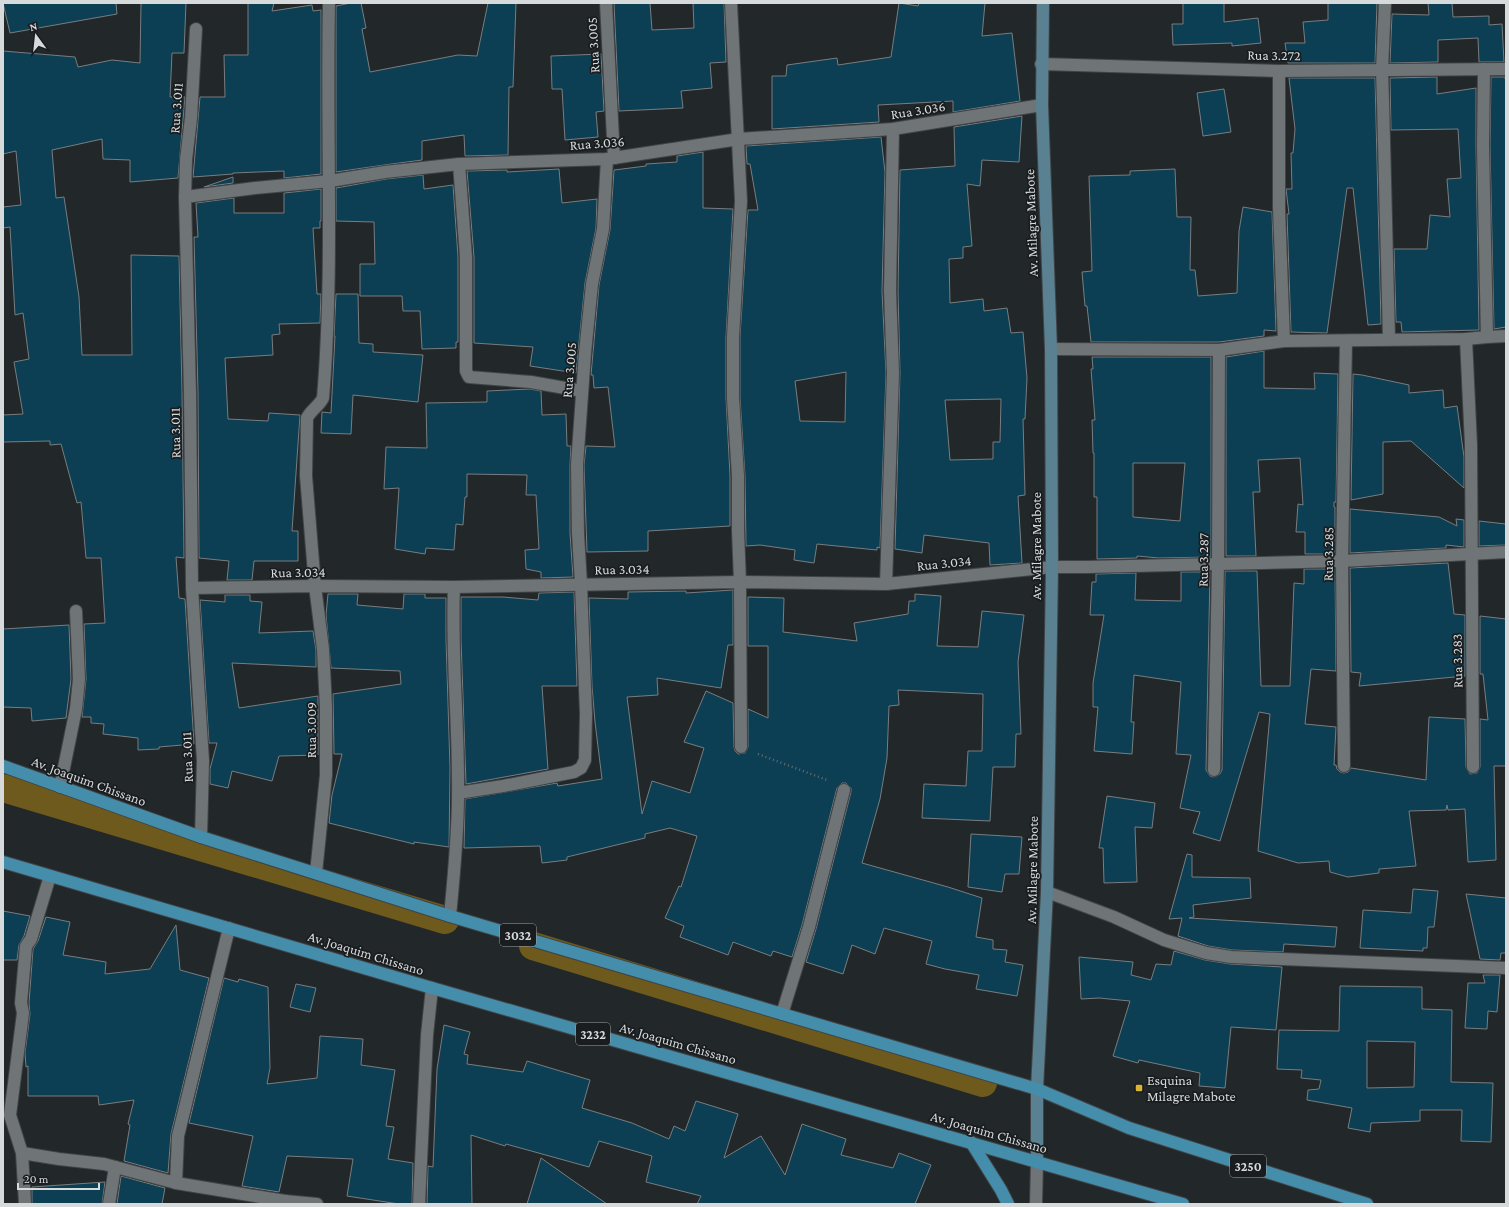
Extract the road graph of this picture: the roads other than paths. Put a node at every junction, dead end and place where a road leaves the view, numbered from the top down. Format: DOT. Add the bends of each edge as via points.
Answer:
graph roads {
  1 [pos="329,3"];
  2 [pos="606,3"];
  3 [pos="731,3"];
  4 [pos="1042,3"];
  5 [pos="1385,3"];
  6 [pos="196,29"];
  7 [pos="1041,64"];
  8 [pos="1484,69"];
  9 [pos="1506,69"];
  10 [pos="1382,70"];
  11 [pos="1279,71"];
  12 [pos="1042,105"];
  13 [pos="893,129"];
  14 [pos="739,140"];
  15 [pos="611,158"];
  16 [pos="459,164"];
  17 [pos="330,181"];
  18 [pos="185,197"];
  19 [pos="1506,336"];
  20 [pos="1487,337"];
  21 [pos="1466,339"];
  22 [pos="1390,340"];
  23 [pos="1284,341"];
  24 [pos="1346,342"];
  25 [pos="1051,350"];
  26 [pos="1219,350"];
  27 [pos="582,391"];
  28 [pos="1506,552"];
  29 [pos="1471,554"];
  30 [pos="1342,561"];
  31 [pos="1218,564"];
  32 [pos="1052,567"];
  33 [pos="740,582"];
  34 [pos="582,584"];
  35 [pos="886,584"];
  36 [pos="315,586"];
  37 [pos="454,587"];
  38 [pos="192,588"];
  39 [pos="76,611"];
  40 [pos="741,747"];
  41 [pos="3,766"];
  42 [pos="1344,766"];
  43 [pos="1473,767"];
  44 [pos="1214,770"];
  45 [pos="60,786"];
  46 [pos="844,790"];
  47 [pos="458,793"];
  48 [pos="201,837"];
  49 [pos="3,862"];
  50 [pos="316,873"];
  51 [pos="50,876"];
  52 [pos="1047,892"];
  53 [pos="450,916"];
  54 [pos="229,928"];
  55 [pos="1506,968"];
  56 [pos="432,988"];
  57 [pos="782,1014"];
  58 [pos="1037,1089"];
  59 [pos="6,1114"];
  60 [pos="971,1142"];
  61 [pos="22,1153"];
  62 [pos="1037,1161"];
  63 [pos="115,1167"];
  64 [pos="176,1183"];
  65 [pos="284,1202"];
  66 [pos="25,1204"];
  67 [pos="109,1204"];
  68 [pos="317,1204"];
  69 [pos="419,1204"];
  70 [pos="1008,1204"];
  71 [pos="1036,1204"];
  72 [pos="1183,1204"];
  73 [pos="1367,1204"];
  1 -- 17 [label="street"];
  2 -- 15 [label="street, Rua 3.005"];
  3 -- 14 [label="street"];
  4 -- 7 [label="street, Av. Milagre Mabote"];
  5 -- 10 [label="street"];
  6 -- 18 [label="street, Rua 3.011"];
  7 -- 11 [label="street, Rua 3.272"];
  7 -- 12 [label="street, Av. Milagre Mabote"];
  8 -- 9 [label="street, Rua 3.272"];
  8 -- 10 [label="street, Rua 3.272"];
  8 -- 20 [label="street"];
  10 -- 11 [label="street, Rua 3.272"];
  10 -- 22 [label="street"];
  11 -- 23 [label="street" via="1279,208"];
  12 -- 13 [label="street, Rua 3.036"];
  12 -- 25 [label="street, Av. Milagre Mabote"];
  13 -- 14 [label="street, Rua 3.036"];
  13 -- 35 [label="street" via="890,291 893,373"];
  14 -- 15 [label="street, Rua 3.036"];
  14 -- 33 [label="street" via="742,201 733,337 733,398 738,476"];
  15 -- 16 [label="street, Rua 3.036"];
  15 -- 27 [label="street, Rua 3.005" via="603,229 592,284"];
  16 -- 17 [label="street, Rua 3.036"];
  16 -- 27 [label="street" via="466,257 466,371 469,377 531,382"];
  17 -- 18 [label="street, Rua 3.036"];
  17 -- 36 [label="street, Rua 3.009" via="328,344 324,398 321,404 310,412 308,418 306,476"];
  18 -- 38 [label="street, Rua 3.011"];
  19 -- 20 [label="street"];
  20 -- 21 [label="street"];
  21 -- 22 [label="street"];
  21 -- 29 [label="street, Rua 3.283" via="1471,445"];
  22 -- 24 [label="street"];
  23 -- 24 [label="street"];
  23 -- 26 [label="street"];
  24 -- 30 [label="street, Rua 3.285"];
  25 -- 26 [label="street"];
  25 -- 32 [label="street, Av. Milagre Mabote"];
  26 -- 31 [label="street, Rua 3.287"];
  27 -- 34 [label="street, Rua 3.005" via="577,465"];
  28 -- 29 [label="street, Rua 3.034"];
  29 -- 30 [label="street, Rua 3.034"];
  29 -- 43 [label="street, Rua 3.283"];
  30 -- 31 [label="street, Rua 3.034"];
  30 -- 42 [label="street, Rua 3.285"];
  31 -- 32 [label="street, Rua 3.034"];
  31 -- 44 [label="street, Rua 3.287"];
  32 -- 35 [label="street, Rua 3.034"];
  32 -- 52 [label="street, Av. Milagre Mabote"];
  33 -- 34 [label="street, Rua 3.034"];
  33 -- 35 [label="street, Rua 3.034"];
  33 -- 40 [label="street"];
  34 -- 37 [label="street, Rua 3.034"];
  34 -- 47 [label="street, Rua 3.005" via="586,760 581,768 574,772"];
  36 -- 37 [label="street, Rua 3.034"];
  36 -- 38 [label="street, Rua 3.034"];
  36 -- 50 [label="street, Rua 3.009" via="323,649 326,707 326,774"];
  37 -- 47 [label="street" via="452,622"];
  38 -- 48 [label="street, Rua 3.011" via="203,761"];
  39 -- 45 [label="street" via="79,678 76,709"];
  41 -- 45 [label="main road, Av. Joaquim Chissano / 3032"];
  45 -- 48 [label="main road, Av. Joaquim Chissano / 3032"];
  46 -- 57 [label="street"];
  47 -- 53 [label="street"];
  48 -- 50 [label="main road, Av. Joaquim Chissano / 3032"];
  49 -- 51 [label="main road, Av. Joaquim Chissano / 3232"];
  50 -- 53 [label="main road, Av. Joaquim Chissano / 3032"];
  51 -- 54 [label="main road, Av. Joaquim Chissano / 3232"];
  51 -- 59 [label="street" via="31,939 26,946 21,1003 23,1013"];
  52 -- 55 [label="street" via="1114,917 1164,940 1206,953 1231,957"];
  52 -- 58 [label="street, Av. Milagre Mabote"];
  53 -- 57 [label="main road, Av. Joaquim Chissano / 3032"];
  54 -- 56 [label="main road, Av. Joaquim Chissano / 3232"];
  54 -- 64 [label="street" via="178,1136"];
  56 -- 60 [label="main road, Av. Joaquim Chissano / 3232"];
  56 -- 69 [label="street" via="427,1034"];
  57 -- 58 [label="main road, Av. Joaquim Chissano / 3032"];
  58 -- 62 [label="street, Av. Milagre Mabote"];
  58 -- 73 [label="main road, Av. Joaquim Chissano / 3250" via="1129,1128"];
  59 -- 61 [label="street"];
  60 -- 62 [label="main road, Av. Joaquim Chissano / 3232"];
  60 -- 70 [label="main road"];
  61 -- 63 [label="street"];
  61 -- 66 [label="street"];
  62 -- 71 [label="street"];
  62 -- 72 [label="main road, Av. Joaquim Chissano / 3232"];
  63 -- 64 [label="street"];
  63 -- 67 [label="street"];
  64 -- 65 [label="street"];
  65 -- 68 [label="street"];
}
